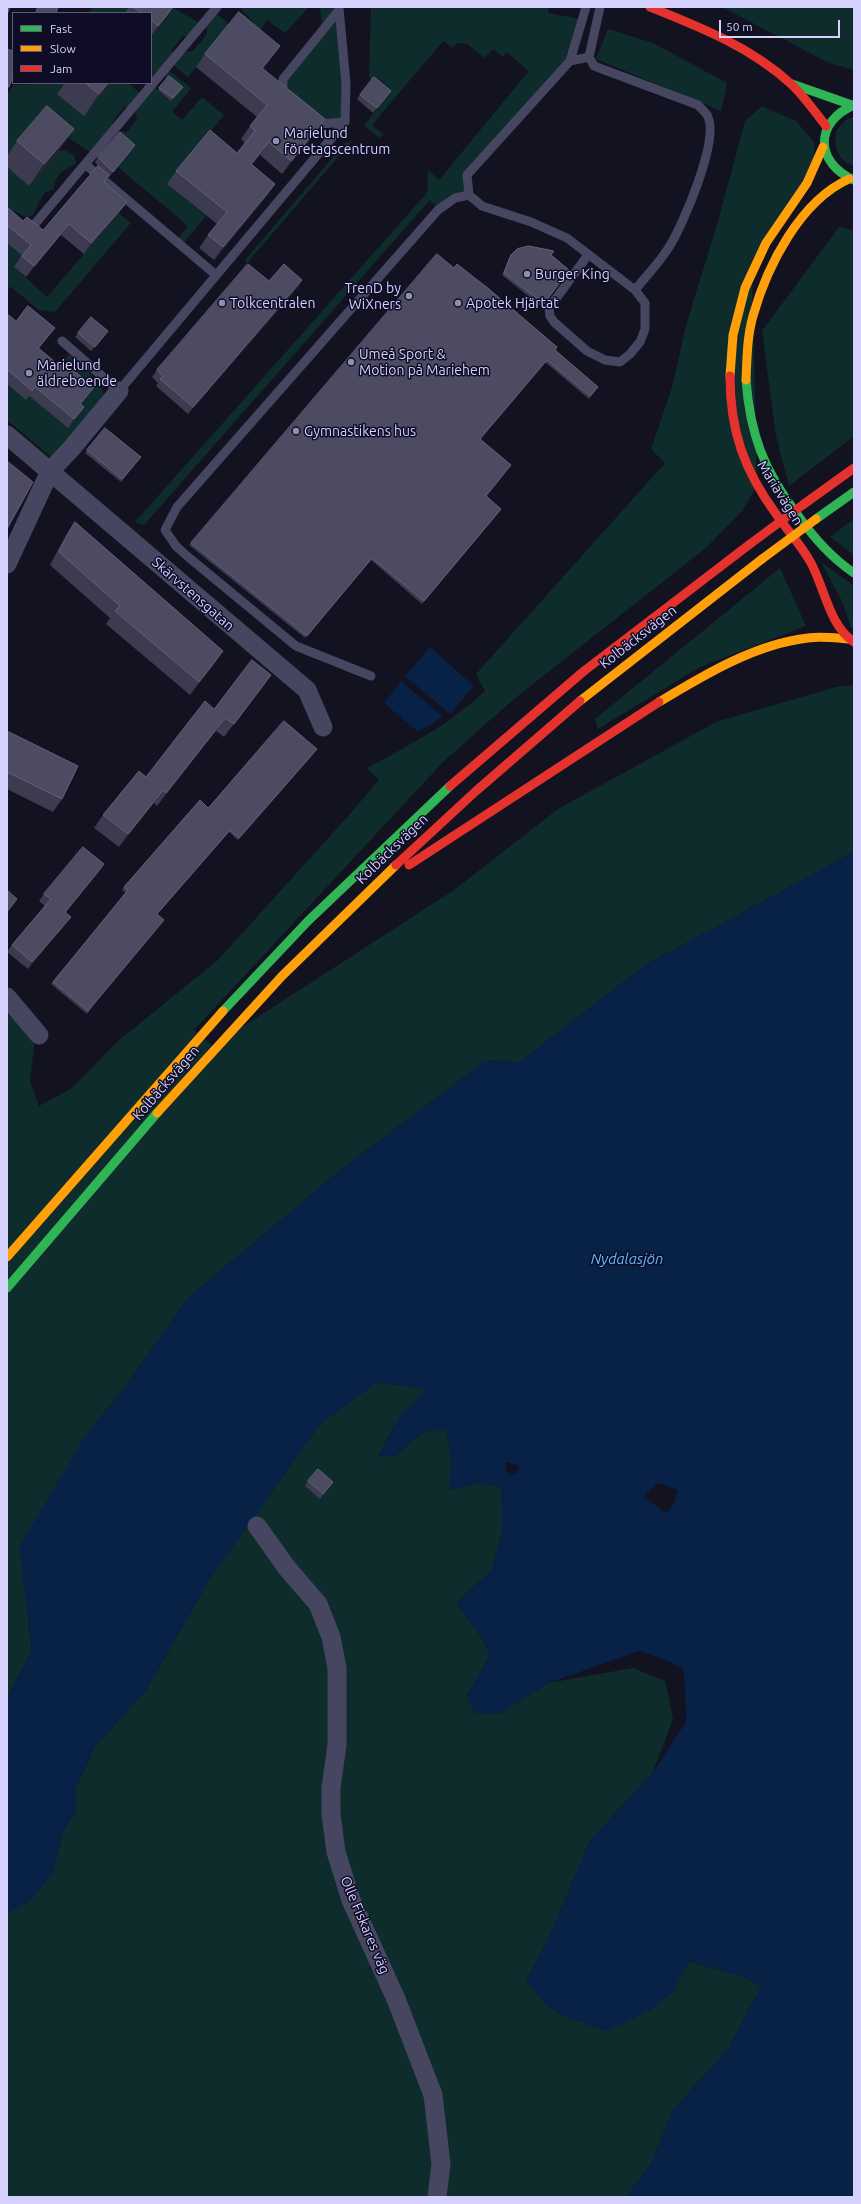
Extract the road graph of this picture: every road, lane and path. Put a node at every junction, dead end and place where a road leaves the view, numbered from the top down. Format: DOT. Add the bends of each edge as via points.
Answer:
graph roads {
  1 [pos="217,7"];
  2 [pos="586,7"];
  3 [pos="600,7"];
  4 [pos="650,7"];
  5 [pos="339,8"];
  6 [pos="589,57"];
  7 [pos="570,61"];
  8 [pos="792,84"];
  9 [pos="293,103"];
  10 [pos="853,105"];
  11 [pos="307,113"];
  12 [pos="345,122"];
  13 [pos="826,126"];
  14 [pos="823,147"];
  15 [pos="86,165"];
  16 [pos="852,179"];
  17 [pos="469,195"];
  18 [pos="34,225"];
  19 [pos="588,255"];
  20 [pos="216,275"];
  21 [pos="635,290"];
  22 [pos="62,341"];
  23 [pos="119,391"];
  24 [pos="7,434"];
  25 [pos="854,468"];
  26 [pos="50,471"];
  27 [pos="854,492"];
  28 [pos="7,564"];
  29 [pos="854,573"];
  30 [pos="851,640"];
  31 [pos="371,676"];
  32 [pos="323,727"];
  33 [pos="374,886"];
  34 [pos="7,997"];
  35 [pos="39,1035"];
  36 [pos="7,1257"];
  37 [pos="7,1288"];
  38 [pos="257,1526"];
  39 [pos="437,2197"];
  1 -- 15 [label="lane"];
  2 -- 7 [label="lane"];
  3 -- 6 [label="lane"];
  4 -- 8 [label="main road" via="706,29 765,63"];
  5 -- 9 [label="lane" via="282,79 283,90"];
  5 -- 12 [label="lane" via="346,84"];
  6 -- 7 [label="lane"];
  6 -- 21 [label="lane" via="594,66 698,106 708,117 709,131 704,166 694,194 669,247"];
  7 -- 17 [label="lane" via="468,175"];
  8 -- 10 [label="main road"];
  8 -- 13 [label="main road"];
  10 -- 13 [label="main road" via="842,109"];
  11 -- 12 [label="lane" via="321,124"];
  12 -- 20 [label="lane"];
  13 -- 14 [label="main road, Mariavägen"];
  14 -- 16 [label="main road" via="829,163 838,172"];
  14 -- 30 [label="main road, Mariavägen" via="808,182 766,243 749,277 733,332 730,392 746,466 817,572 836,619"];
  15 -- 18 [label="lane"];
  15 -- 20 [label="lane"];
  16 -- 29 [label="main road, Mariavägen" via="835,185 821,195 784,242 774,260 755,305 748,336 746,372 751,418 768,471 780,493 812,537 831,556"];
  17 -- 19 [label="lane" via="482,206 531,222 567,238"];
  17 -- 31 [label="lane" via="455,198 438,210 177,507 165,530 187,556 296,646"];
  19 -- 21 [label="lane"];
  19 -- 21 [label="lane" via="549,308 554,322 587,351 604,360 620,362 640,342 645,329 645,303"];
  20 -- 23 [label="lane"];
  22 -- 23 [label="lane"];
  23 -- 26 [label="street"];
  24 -- 26 [label="street, Skärvstensgatan"];
  25 -- 36 [label="main road, Kolbäcksvägen, bridge" via="625,639 556,694 439,797 253,978"];
  26 -- 28 [label="street"];
  26 -- 32 [label="street, Skärvstensgatan" via="307,690"];
  27 -- 33 [label="main road, Kolbäcksvägen, bridge" via="762,559 570,709 447,816"];
  30 -- 33 [label="main road" via="801,638 773,646 709,674 647,709 423,857"];
  33 -- 37 [label="main road, Kolbäcksvägen" via="280,979 196,1069"];
  34 -- 35 [label="street"];
  38 -- 39 [label="street, Olle Fiskares väg" via="287,1568 318,1604 331,1637 337,1668 337,1745 331,1788 331,1814 336,1852 352,1900 396,1999 433,2095 441,2164"];
}
